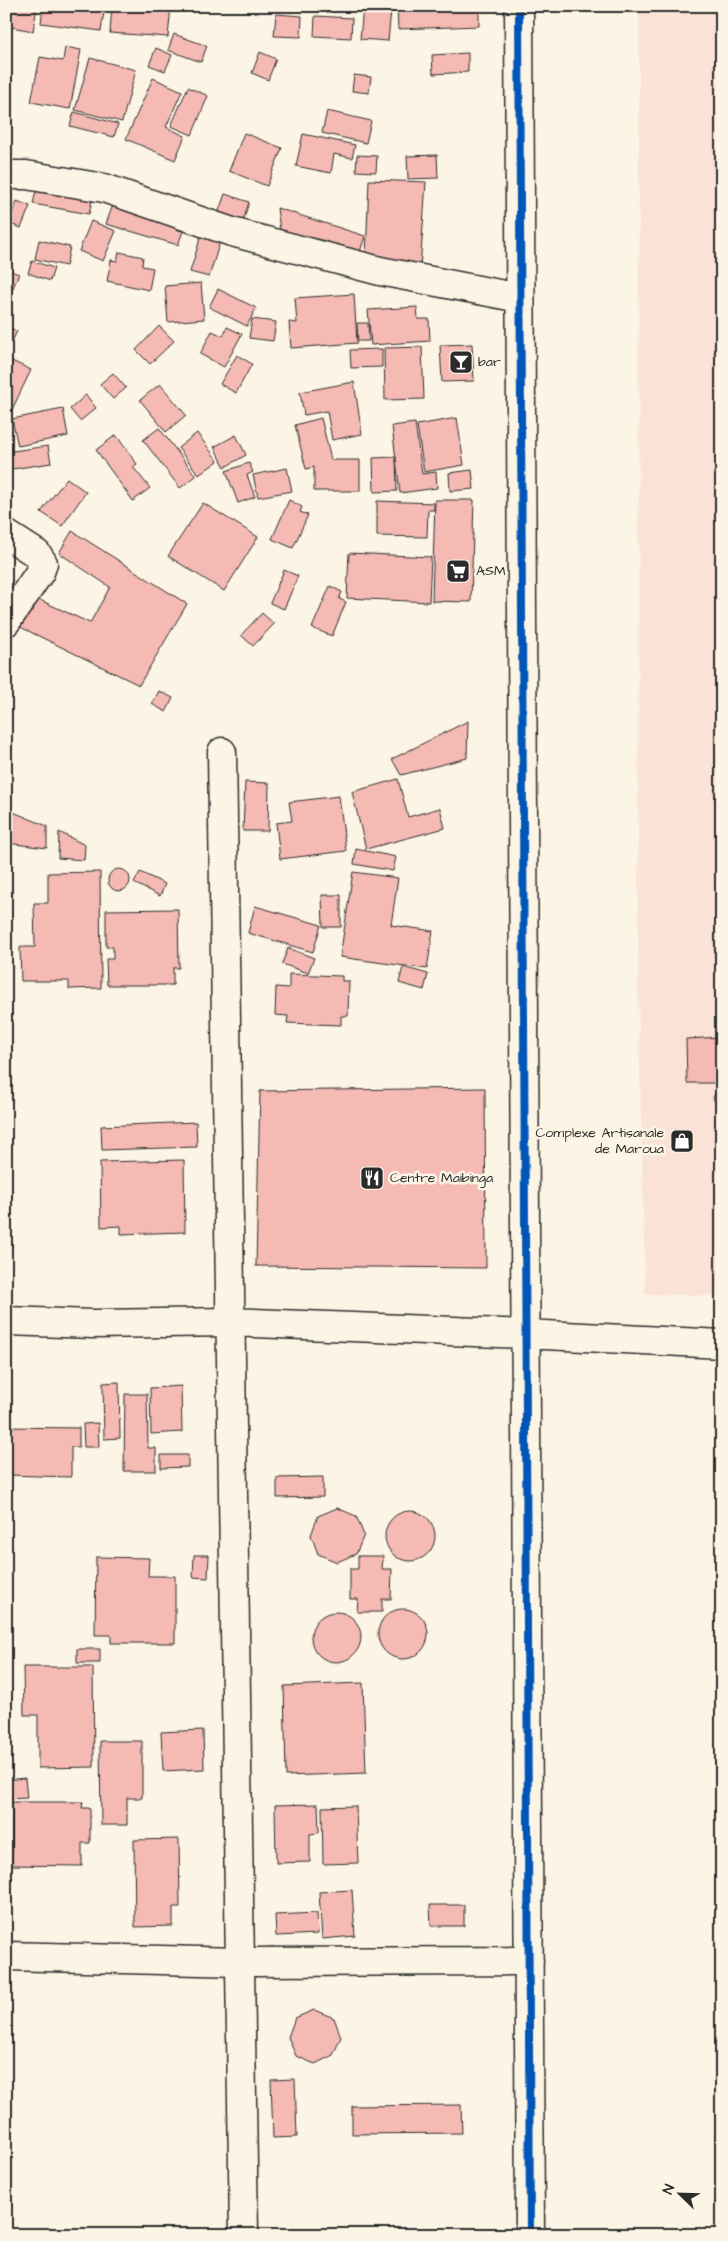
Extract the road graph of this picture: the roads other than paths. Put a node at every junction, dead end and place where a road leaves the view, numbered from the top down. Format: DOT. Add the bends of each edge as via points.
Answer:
graph roads {
  1 [pos="519,6"];
  2 [pos="6,175"];
  3 [pos="520,298"];
  4 [pos="6,534"];
  5 [pos="6,622"];
  6 [pos="222,752"];
  7 [pos="6,1321"];
  8 [pos="231,1322"];
  9 [pos="526,1334"];
  10 [pos="722,1344"];
  11 [pos="6,1956"];
  12 [pos="529,1961"];
  13 [pos="239,1962"];
  14 [pos="244,2235"];
  15 [pos="530,2235"];
  1 -- 3 [label="street"];
  2 -- 3 [label="street" via="26,175 104,188 232,232 380,270"];
  3 -- 9 [label="street"];
  4 -- 5 [label="street" via="37,554 42,563 40,572"];
  6 -- 8 [label="street"];
  7 -- 8 [label="street" via="94,1324"];
  8 -- 9 [label="street"];
  8 -- 13 [label="street"];
  9 -- 10 [label="street"];
  9 -- 12 [label="street"];
  11 -- 13 [label="street"];
  12 -- 13 [label="street"];
  12 -- 15 [label="street"];
  13 -- 14 [label="street"];
}
